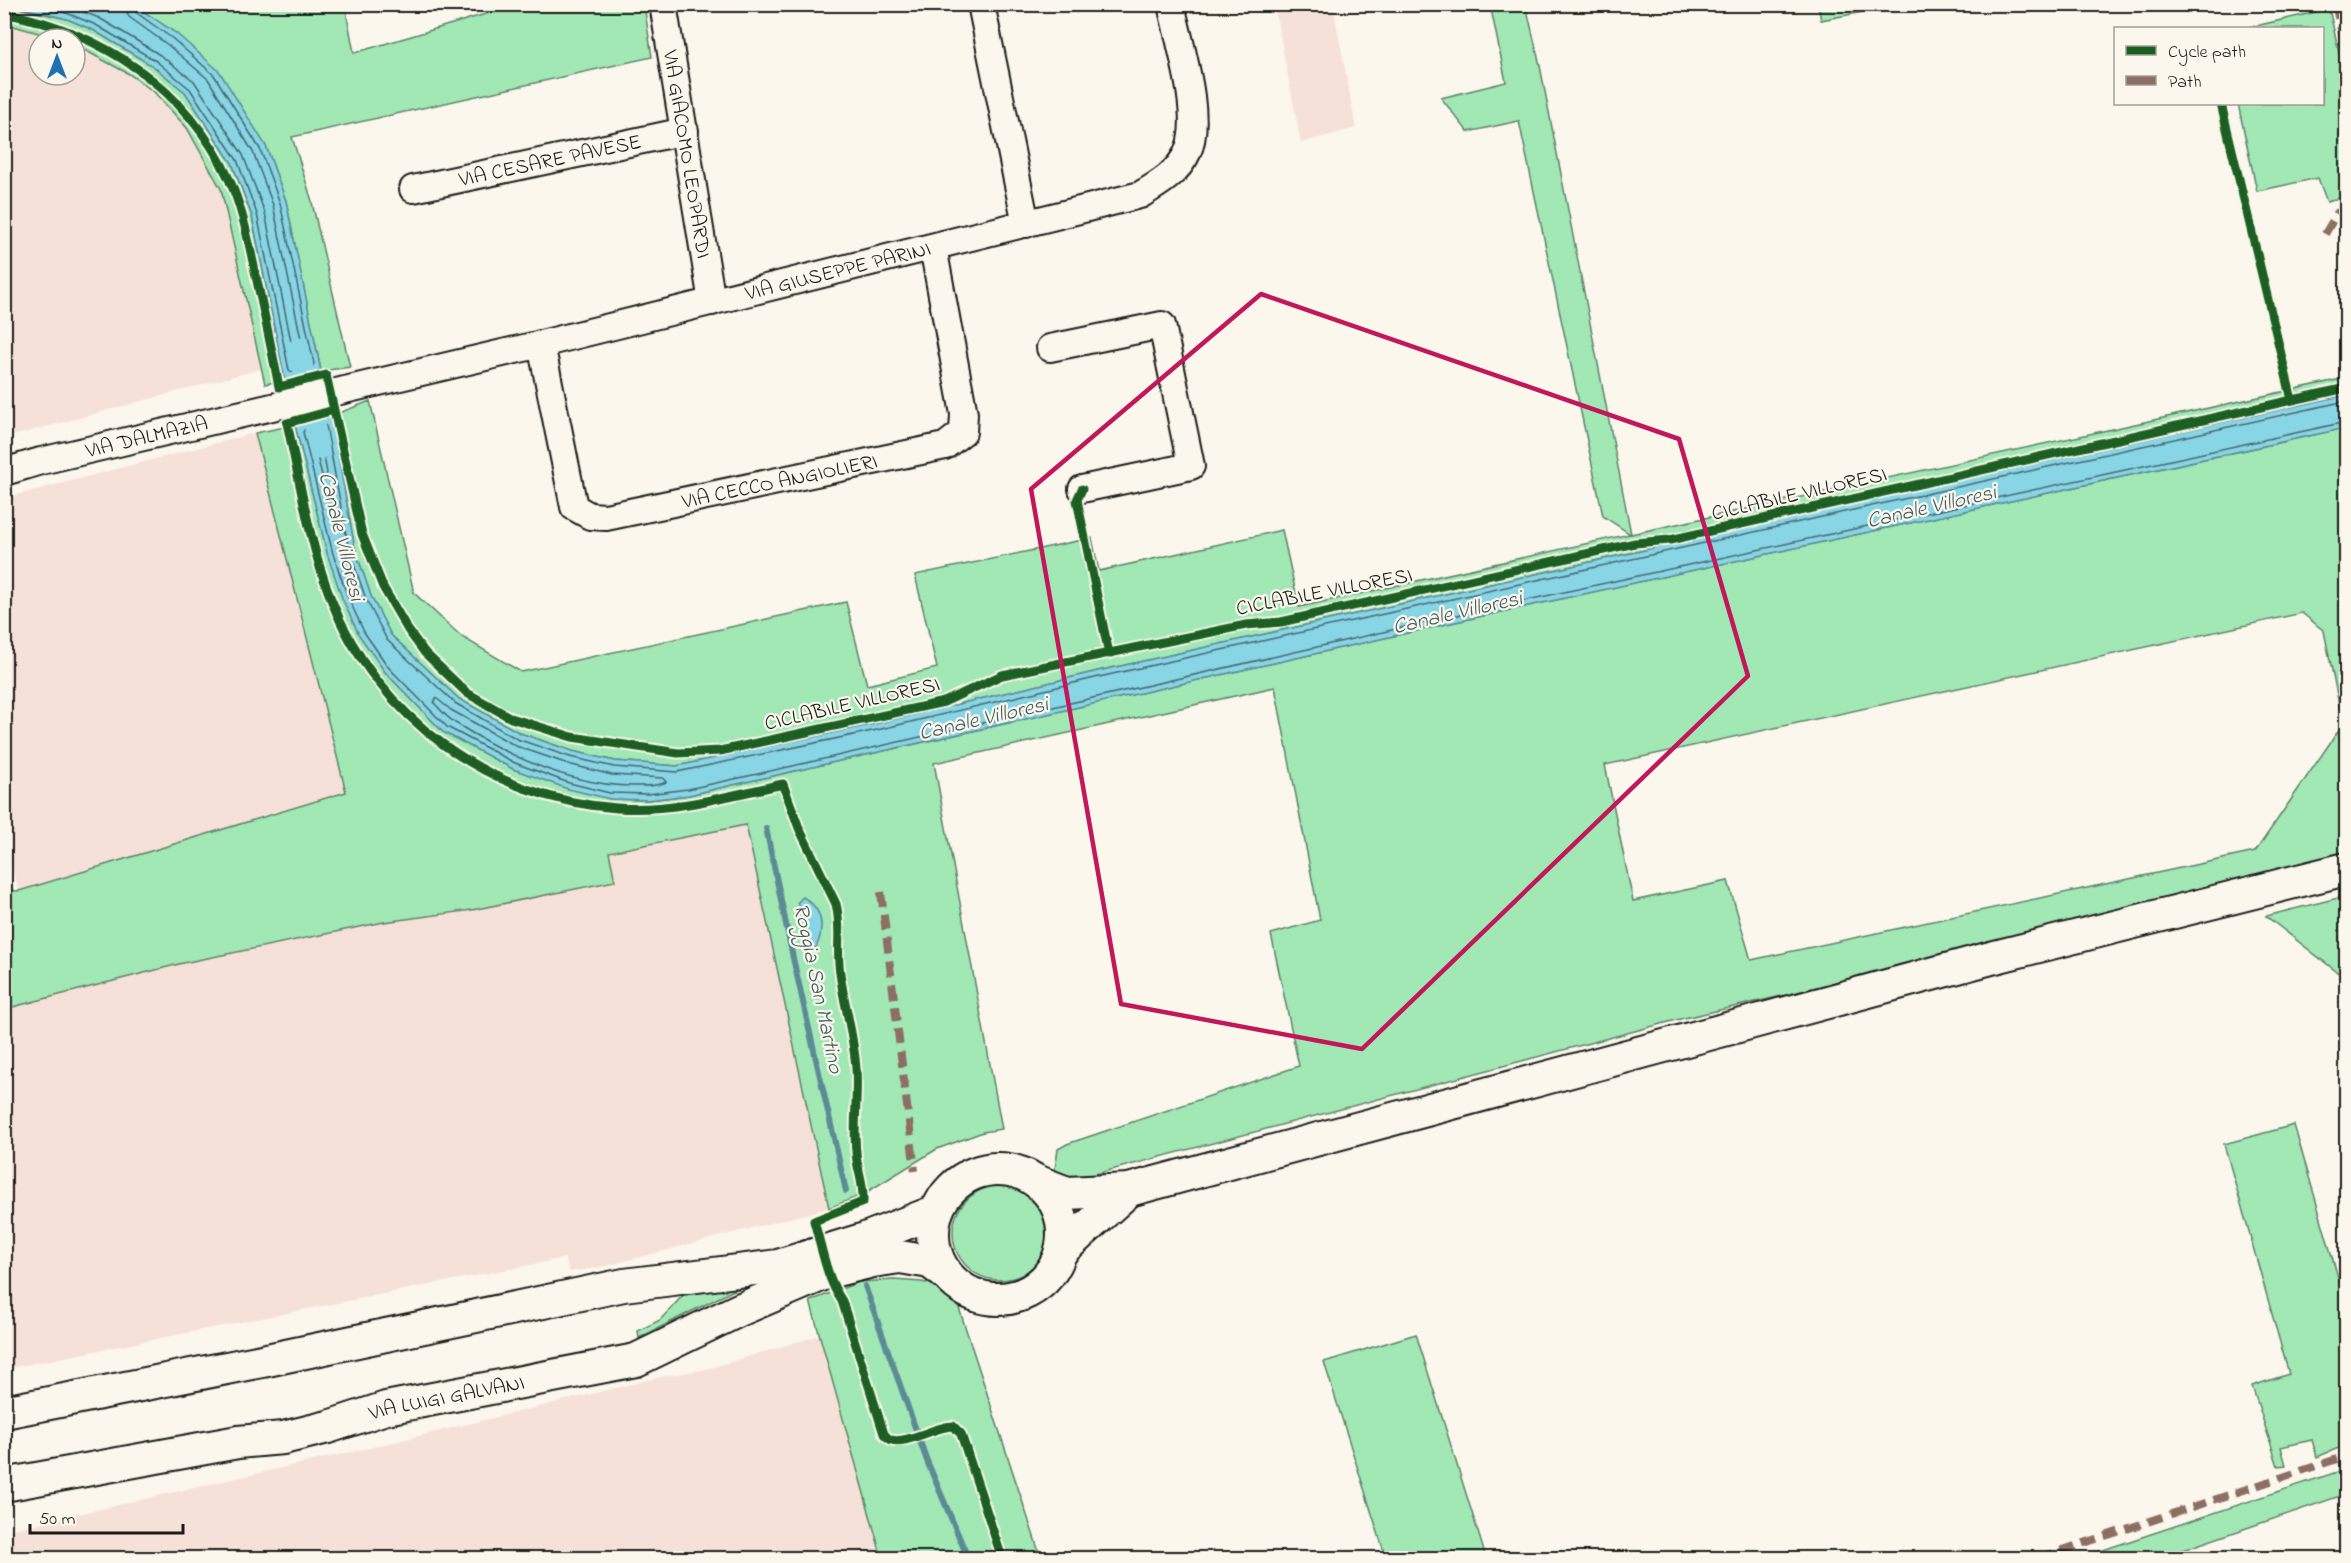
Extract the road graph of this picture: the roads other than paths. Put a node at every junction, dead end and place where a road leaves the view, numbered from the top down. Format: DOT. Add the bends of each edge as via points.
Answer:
graph roads {
  1 [pos="663,4"];
  2 [pos="981,4"];
  3 [pos="1171,4"];
  4 [pos="685,131"];
  5 [pos="413,189"];
  6 [pos="1026,224"];
  7 [pos="933,247"];
  8 [pos="712,302"];
  9 [pos="541,344"];
  10 [pos="1050,348"];
  11 [pos="326,393"];
  12 [pos="4,472"];
  13 [pos="1082,489"];
  14 [pos="2346,869"];
  15 [pos="1036,1181"];
  16 [pos="1129,1190"];
  17 [pos="937,1211"];
  18 [pos="869,1250"];
  19 [pos="1061,1251"];
  20 [pos="946,1274"];
  21 [pos="4,1412"];
  22 [pos="4,1485"];
  1 -- 4 [label="street, VIA GIACOMO LEOPARDI"];
  2 -- 6 [label="street"];
  3 -- 6 [label="street, VIA GIUSEPPE PARINI" via="1193,109 1188,153 1166,180 1140,195"];
  4 -- 5 [label="street, VIA CESARE PAVESE"];
  4 -- 8 [label="street, VIA GIACOMO LEOPARDI"];
  6 -- 7 [label="street, VIA GIUSEPPE PARINI"];
  7 -- 8 [label="street, VIA GIUSEPPE PARINI"];
  7 -- 9 [label="street, VIA CECCO ANGIOLIERI" via="964,414 963,432 945,446 606,517 590,516 574,507"];
  8 -- 9 [label="street, VIA GIUSEPPE PARINI"];
  9 -- 11 [label="street, VIA GIUSEPPE PARINI"];
  10 -- 13 [label="street" via="1162,325 1191,466"];
  11 -- 12 [label="street, VIA DALMAZIA"];
  14 -- 16 [label="main road" via="1991,958"];
  15 -- 16 [label="main road" via="1067,1193"];
  15 -- 17 [label="main road" via="1003,1170 979,1172 950,1191"];
  15 -- 19 [label="main road" via="1060,1212"];
  16 -- 19 [label="main road"];
  17 -- 18 [label="main road"];
  17 -- 20 [label="main road" via="933,1244"];
  18 -- 20 [label="main road" via="930,1262"];
  18 -- 21 [label="main road" via="624,1285"];
  18 -- 22 [label="main road, VIA LUIGI GALVANI" via="636,1360 386,1408 283,1438 238,1442"];
  19 -- 20 [label="main road" via="1057,1264 1041,1284 1010,1299 988,1299 967,1292"];
}
